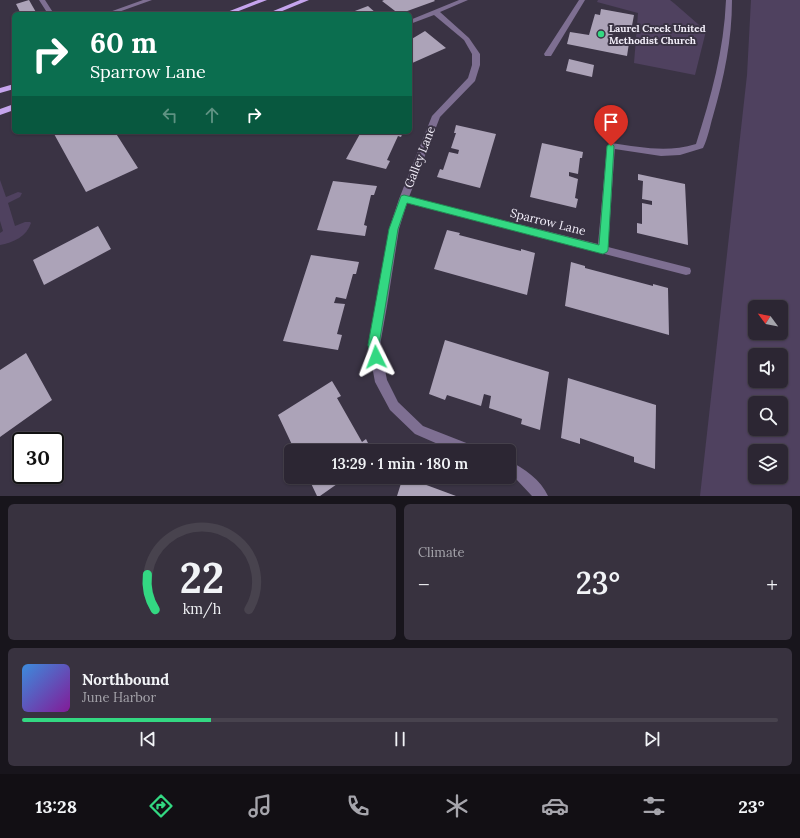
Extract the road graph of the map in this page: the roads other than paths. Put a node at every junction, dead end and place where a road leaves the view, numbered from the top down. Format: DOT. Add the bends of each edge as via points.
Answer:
graph roads {
  1 [pos="42,0"];
  2 [pos="149,0"];
  3 [pos="264,0"];
  4 [pos="306,0"];
  5 [pos="465,0"];
  6 [pos="582,0"];
  7 [pos="729,0"];
  8 [pos="50,12"];
  9 [pos="113,12"];
  10 [pos="231,12"];
  11 [pos="274,12"];
  12 [pos="435,12"];
  13 [pos="412,21"];
  14 [pos="548,54"];
  15 [pos="12,87"];
  16 [pos="0,91"];
  17 [pos="12,108"];
  18 [pos="0,112"];
  19 [pos="404,199"];
  20 [pos="603,250"];
  21 [pos="686,271"];
  22 [pos="452,444"];
  23 [pos="516,471"];
  24 [pos="541,496"];
  1 -- 8 [label="street"];
  2 -- 9 [label="street"];
  3 -- 10 [label="main road"];
  4 -- 11 [label="main road"];
  5 -- 12 [label="street"];
  6 -- 14 [label="street"];
  7 -- 20 [label="street" via="729,16 718,86 700,146 680,152 661,153 611,146"];
  12 -- 13 [label="street"];
  12 -- 19 [label="street, Galley Lane" via="467,39 476,54 476,65 472,79 436,116"];
  15 -- 16 [label="main road"];
  17 -- 18 [label="main road"];
  19 -- 20 [label="street, Sparrow Lane"];
  19 -- 22 [label="street, Galley Lane" via="394,229 374,345 381,382 394,406 419,430"];
  20 -- 21 [label="street, Sparrow Lane"];
  23 -- 24 [label="street" via="522,474"];
}
